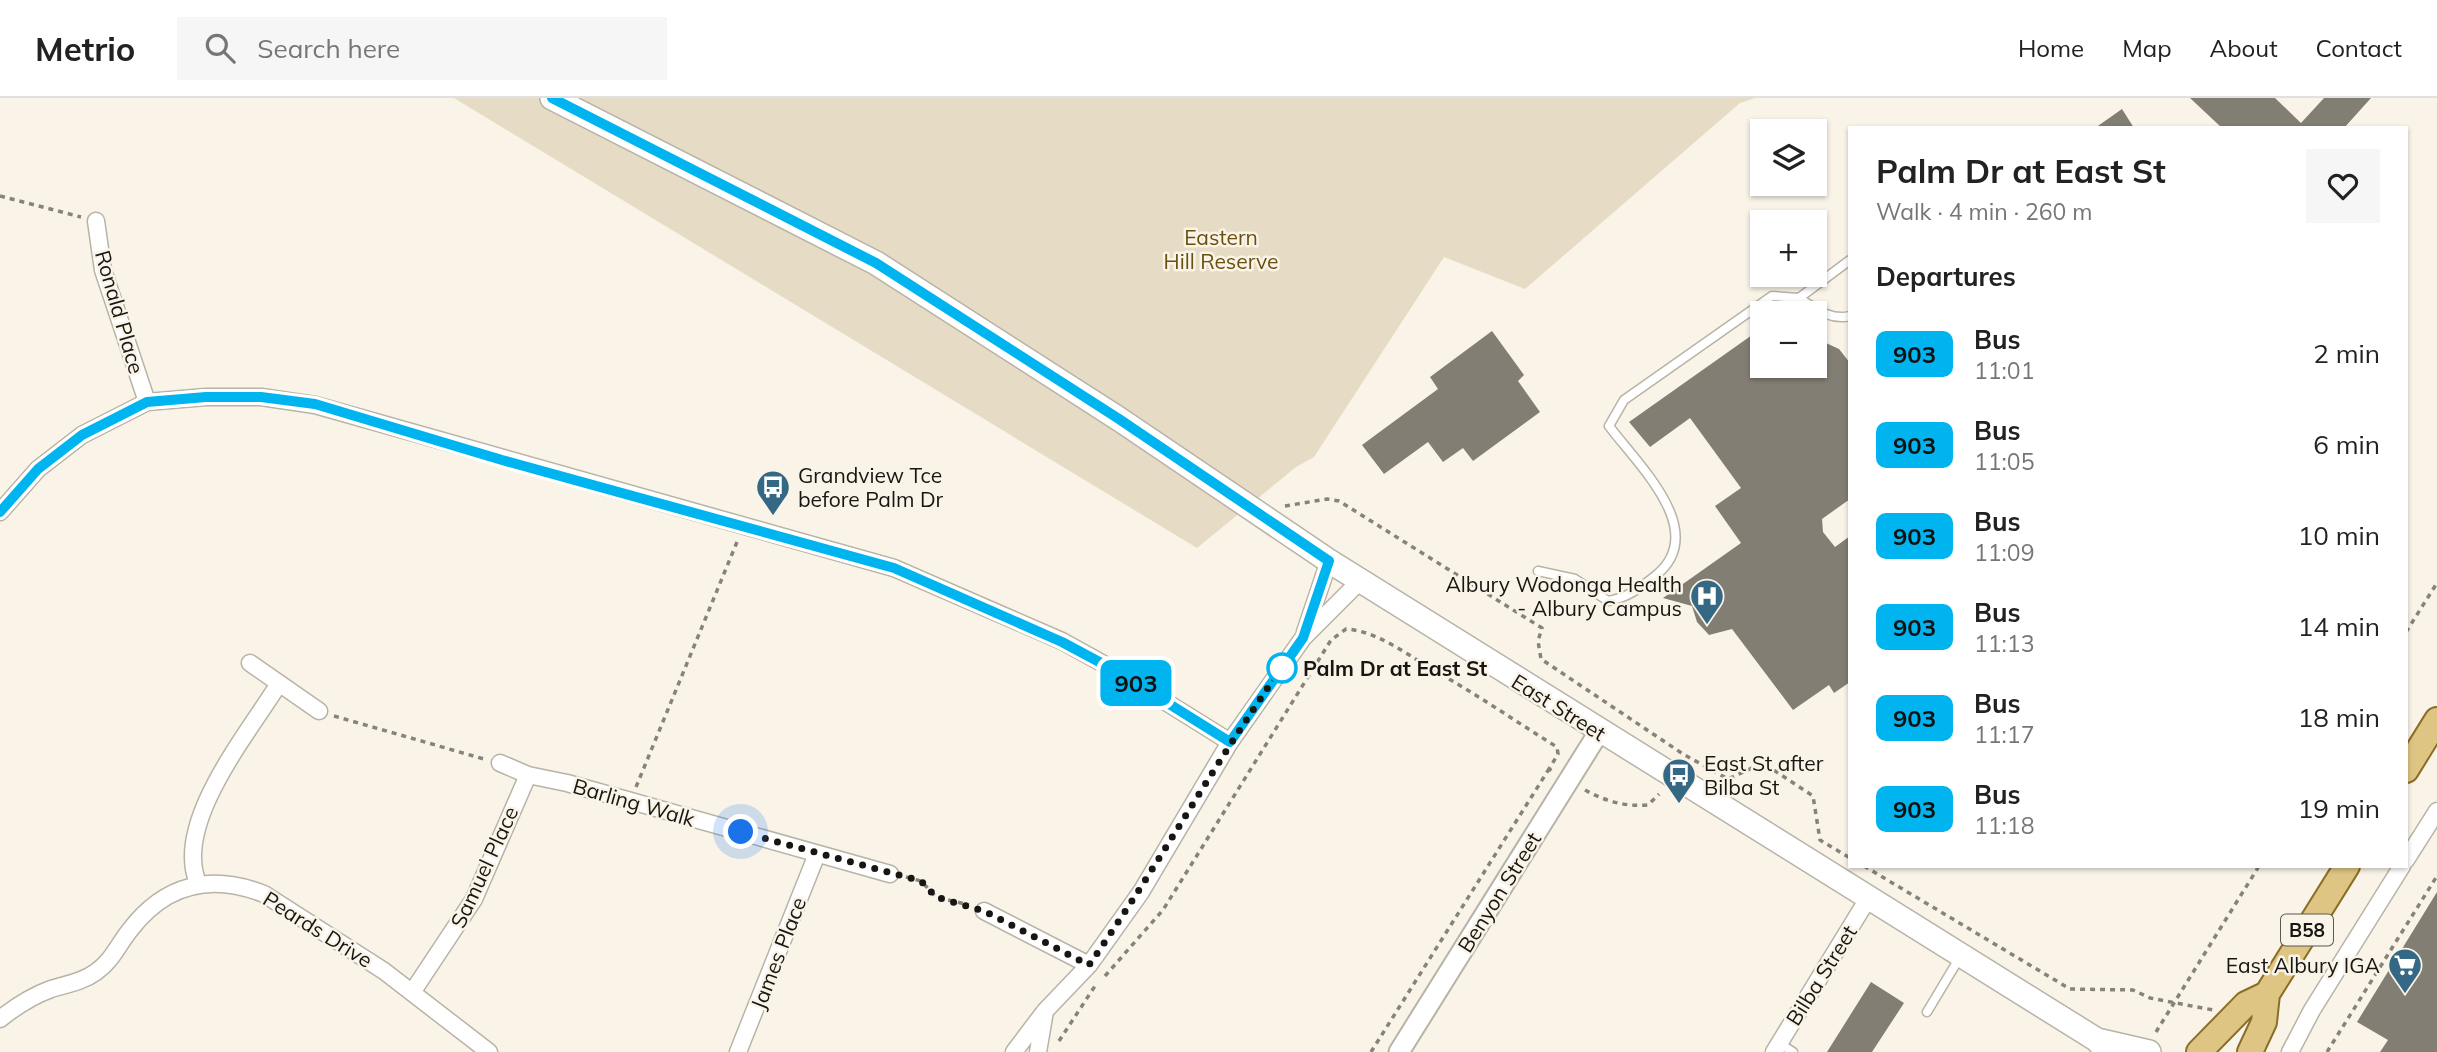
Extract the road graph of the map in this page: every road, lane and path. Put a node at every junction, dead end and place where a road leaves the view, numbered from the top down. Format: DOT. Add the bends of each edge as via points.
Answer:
graph roads {
  1 [pos="552,98"];
  2 [pos="0,196"];
  3 [pos="96,221"];
  4 [pos="1848,261"];
  5 [pos="1799,298"];
  6 [pos="1848,316"];
  7 [pos="147,402"];
  8 [pos="1278,504"];
  9 [pos="0,512"];
  10 [pos="744,527"];
  11 [pos="1329,561"];
  12 [pos="1538,571"];
  13 [pos="1360,581"];
  14 [pos="2437,583"];
  15 [pos="2408,629"];
  16 [pos="1303,638"];
  17 [pos="250,663"];
  18 [pos="278,685"];
  19 [pos="319,711"];
  20 [pos="2437,720"];
  21 [pos="1599,732"];
  22 [pos="1230,742"];
  23 [pos="500,764"];
  24 [pos="2408,767"];
  25 [pos="1549,769"];
  26 [pos="528,775"];
  27 [pos="1569,780"];
  28 [pos="1658,794"];
  29 [pos="631,801"];
  30 [pos="2437,811"];
  31 [pos="817,853"];
  32 [pos="1848,857"];
  33 [pos="2408,857"];
  34 [pos="1867,868"];
  35 [pos="2258,868"];
  36 [pos="2346,868"];
  37 [pos="2401,868"];
  38 [pos="890,874"];
  39 [pos="2437,876"];
  40 [pos="198,883"];
  41 [pos="1869,897"];
  42 [pos="984,911"];
  43 [pos="1962,954"];
  44 [pos="1089,965"];
  45 [pos="413,991"];
  46 [pos="2267,994"];
  47 [pos="2174,1003"];
  48 [pos="1045,1011"];
  49 [pos="1927,1012"];
  50 [pos="2220,1014"];
  51 [pos="0,1019"];
  52 [pos="1057,1045"];
  53 [pos="2102,1046"];
  54 [pos="2294,1048"];
  55 [pos="1782,1049"];
  56 [pos="2147,1051"];
  57 [pos="489,1052"];
  58 [pos="738,1052"];
  59 [pos="1014,1052"];
  60 [pos="1038,1052"];
  61 [pos="1371,1052"];
  62 [pos="1399,1052"];
  63 [pos="2199,1052"];
  64 [pos="2250,1052"];
  65 [pos="2327,1052"];
  1 -- 11 [label="main road, East Street" via="876,263"];
  2 -- 3 [label="path"];
  3 -- 7 [label="street, Ronald Place" via="103,270"];
  4 -- 5 [label="lane"];
  5 -- 6 [label="lane" via="1828,316"];
  5 -- 12 [label="lane" via="1772,296 1624,400 1609,426 1670,508 1675,551 1662,570 1637,590 1608,601 1575,579"];
  7 -- 9 [label="street" via="82,435 38,469"];
  7 -- 10 [label="street" via="261,397 315,404"];
  8 -- 32 [label="path" via="1339,501 1542,628 1538,641 1541,659 1683,754 1728,779 1763,763 1791,779 1813,796 1820,840"];
  10 -- 22 [label="street" via="894,568 975,601 1118,672"];
  10 -- 29 [label="path"];
  11 -- 13 [label="main road, East Street"];
  11 -- 16 [label="street"];
  13 -- 16 [label="street"];
  13 -- 21 [label="main road, East Street"];
  14 -- 15 [label="path"];
  16 -- 22 [label="street"];
  17 -- 18 [label="street"];
  18 -- 19 [label="street"];
  18 -- 40 [label="street" via="201,810 190,851"];
  19 -- 23 [label="path"];
  20 -- 24 [label="main road"];
  21 -- 27 [label="street, Benyon Street"];
  21 -- 41 [label="main road, East Street"];
  22 -- 44 [label="street" via="1141,892"];
  23 -- 26 [label="street, Barling Walk"];
  25 -- 27 [label="path"];
  25 -- 52 [label="path" via="1557,747 1461,683 1362,632 1346,629 1337,634 1163,910 1097,984"];
  25 -- 61 [label="path"];
  26 -- 29 [label="street, Barling Walk"];
  26 -- 45 [label="street, Samuel Place" via="474,900"];
  27 -- 28 [label="path" via="1608,802 1648,805"];
  27 -- 62 [label="street, Benyon Street"];
  29 -- 31 [label="street, Barling Walk"];
  30 -- 33 [label="street"];
  31 -- 38 [label="street, Barling Walk"];
  31 -- 58 [label="street, James Place"];
  34 -- 47 [label="path" via="2070,989 2133,990"];
  35 -- 47 [label="path"];
  36 -- 46 [label="main road, B58"];
  37 -- 54 [label="street" via="2312,1010"];
  38 -- 42 [label="path" via="921,881 936,897"];
  39 -- 65 [label="path"];
  40 -- 45 [label="street, Peards Drive" via="247,887 264,894"];
  40 -- 51 [label="street, Peards Drive" via="150,907 98,971 38,995"];
  41 -- 43 [label="main road, East Street"];
  41 -- 55 [label="street, Bilba Street"];
  42 -- 44 [label="street"];
  43 -- 49 [label="lane"];
  43 -- 53 [label="main road, East Street"];
  44 -- 48 [label="street"];
  45 -- 57 [label="street, Peards Drive"];
  46 -- 63 [label="main road, B58" via="2246,1004"];
  46 -- 64 [label="main road, B58" via="2264,1022"];
  47 -- 50 [label="path"];
  47 -- 56 [label="path"];
  48 -- 59 [label="street"];
  48 -- 60 [label="street"];
  53 -- 56 [label="main road, East Street"];
}
